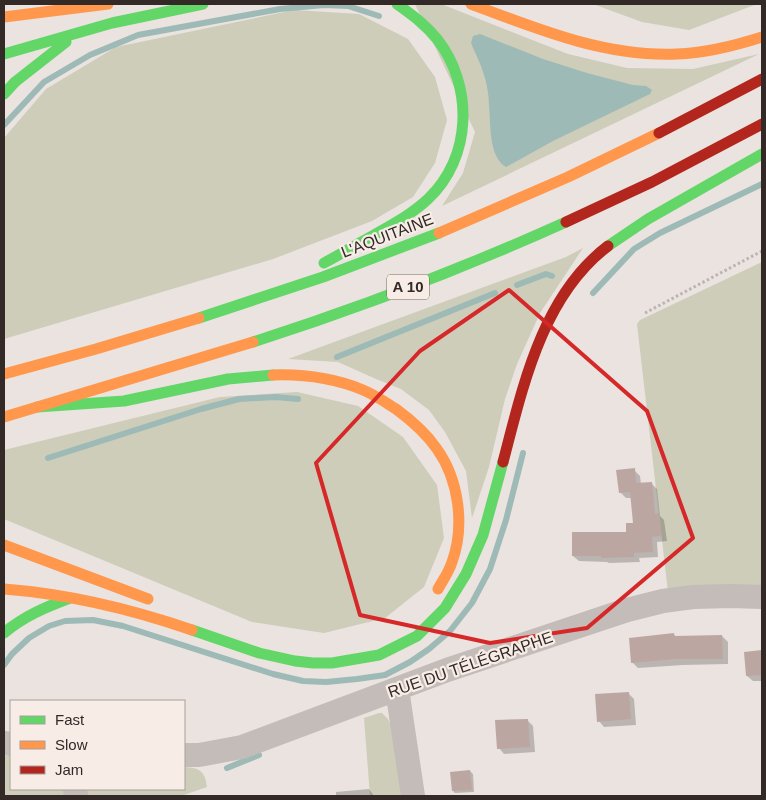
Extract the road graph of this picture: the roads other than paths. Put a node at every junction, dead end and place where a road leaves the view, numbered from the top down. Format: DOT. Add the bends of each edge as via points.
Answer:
graph roads {
  1 [pos="108,4"];
  2 [pos="203,4"];
  3 [pos="397,4"];
  4 [pos="471,4"];
  5 [pos="4,16"];
  6 [pos="76,34"];
  7 [pos="762,37"];
  8 [pos="4,54"];
  9 [pos="762,79"];
  10 [pos="4,94"];
  11 [pos="762,124"];
  12 [pos="762,154"];
  13 [pos="262,298"];
  14 [pos="4,374"];
  15 [pos="37,407"];
  16 [pos="4,417"];
  17 [pos="4,545"];
  18 [pos="48,561"];
  19 [pos="22,562"];
  20 [pos="4,590"];
  21 [pos="73,597"];
  22 [pos="762,597"];
  23 [pos="432,599"];
  24 [pos="159,604"];
  25 [pos="4,634"];
  26 [pos="397,689"];
  27 [pos="185,756"];
  28 [pos="413,796"];
  1 -- 5 [label="highway"];
  2 -- 6 [label="highway" via="112,22"];
  3 -- 13 [label="highway" via="432,32 455,68 462,90 462,134 447,176 411,214"];
  4 -- 7 [label="highway" via="557,35 650,54 712,50"];
  6 -- 8 [label="highway"];
  6 -- 10 [label="highway"];
  9 -- 13 [label="highway, L'AQUITAINE / A 10" via="653,137 511,203 367,261"];
  11 -- 15 [label="highway, A 10" via="599,206 381,298 232,349"];
  12 -- 21 [label="highway" via="610,243 568,288 550,318 526,378 488,520 469,571 445,609 413,638 372,657 329,663 304,662 258,652 131,610"];
  13 -- 14 [label="highway, L'AQUITAINE / A 10" via="146,335"];
  15 -- 16 [label="highway, A 10"];
  15 -- 23 [label="highway" via="127,400 228,379 281,374 325,378 382,399 415,423 428,437 449,471 455,489 459,525 457,545 452,564"];
  17 -- 18 [label="highway"];
  18 -- 19 [label="highway"];
  18 -- 24 [label="highway"];
  20 -- 21 [label="highway"];
  21 -- 25 [label="highway" via="28,615"];
  22 -- 26 [label="street, RUE DU TÉLÉGRAPHE" via="692,598 627,610"];
  26 -- 27 [label="street, RUE DU TÉLÉGRAPHE" via="242,747"];
  26 -- 28 [label="street"];
}
